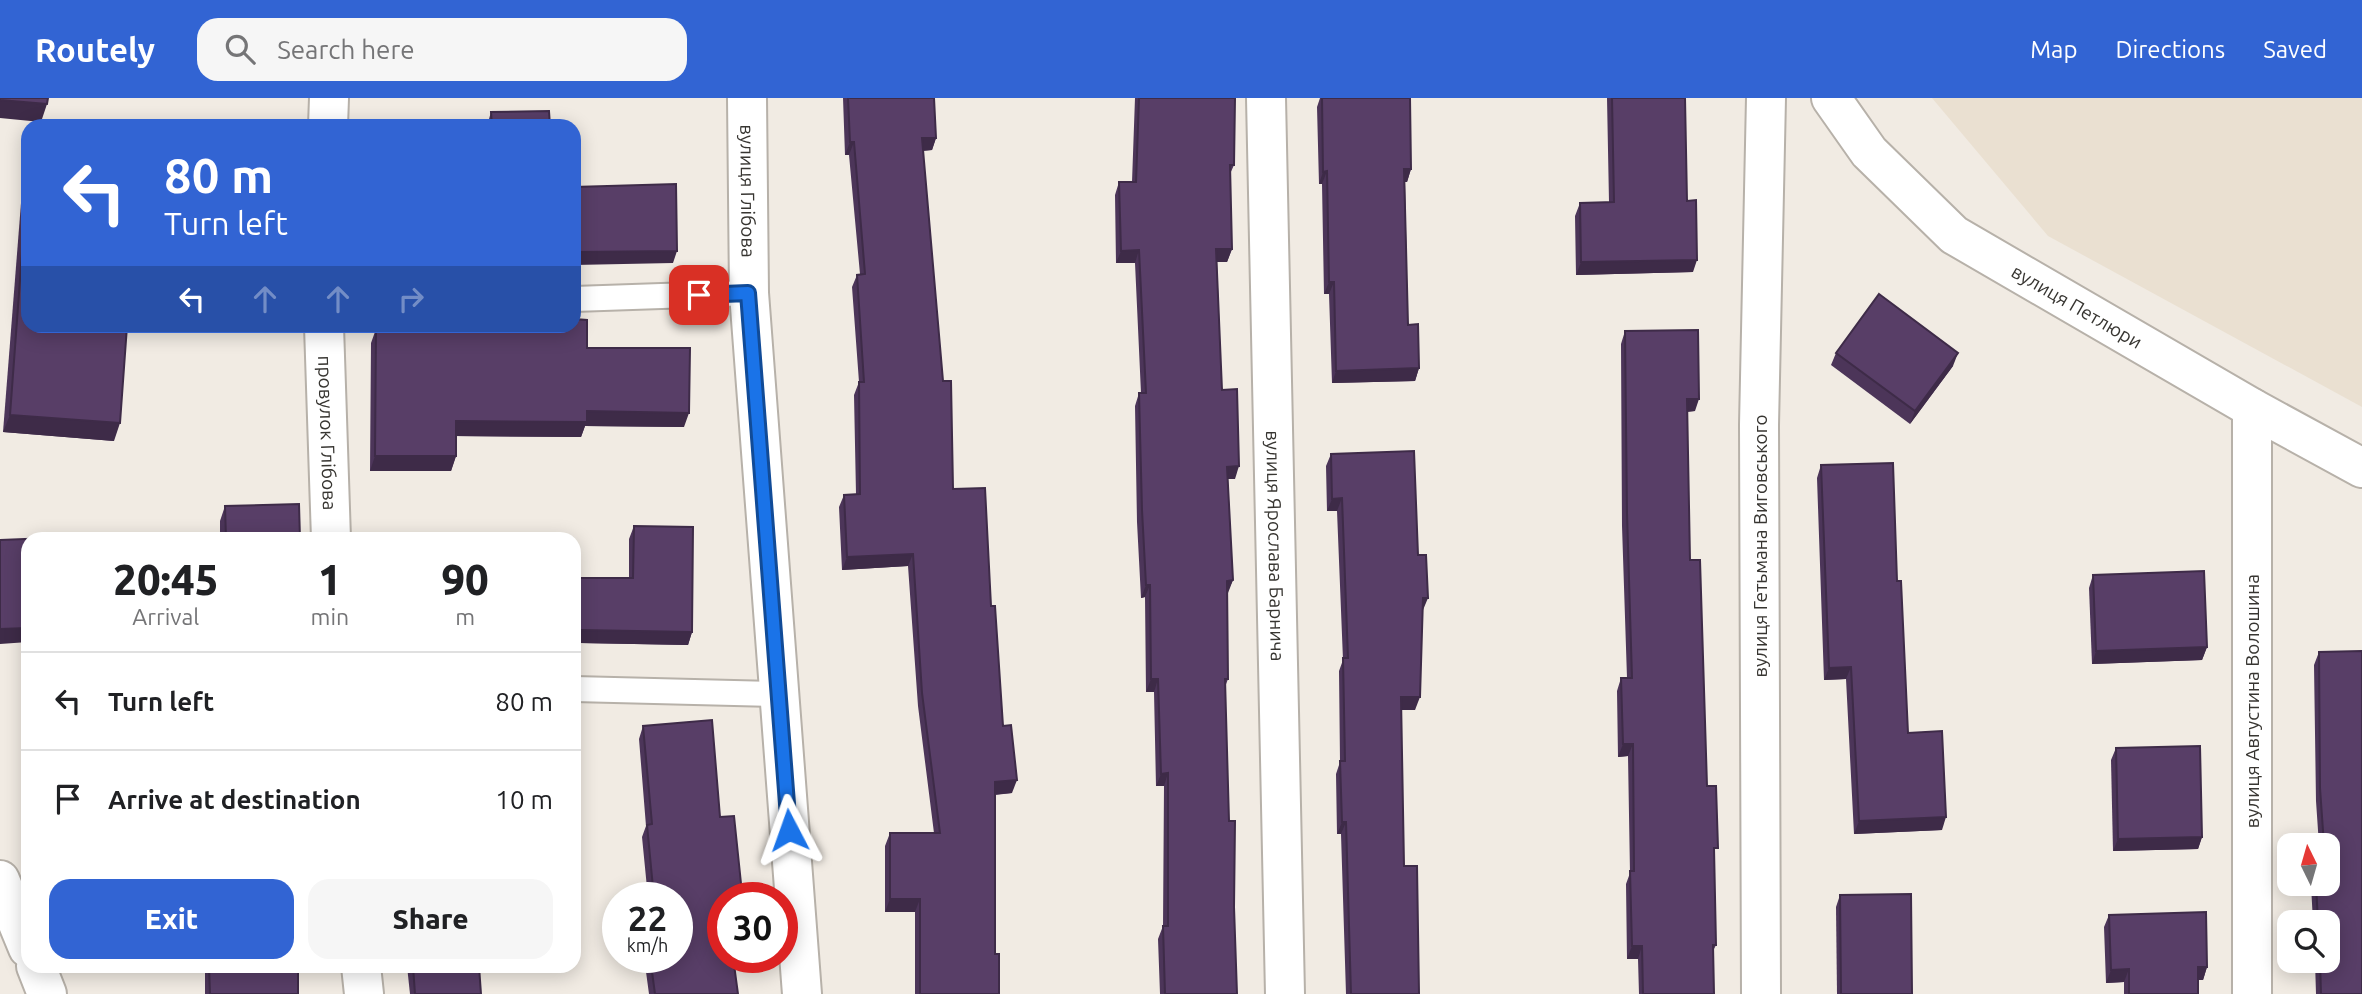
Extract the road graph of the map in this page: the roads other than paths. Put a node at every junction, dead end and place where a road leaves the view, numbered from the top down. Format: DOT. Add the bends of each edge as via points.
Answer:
graph roads {
  1 [pos="329,98"];
  2 [pos="747,98"];
  3 [pos="1266,98"];
  4 [pos="1766,98"];
  5 [pos="1831,98"];
  6 [pos="328,119"];
  7 [pos="748,293"];
  8 [pos="581,299"];
  9 [pos="324,333"];
  10 [pos="2252,408"];
  11 [pos="2362,468"];
  12 [pos="331,532"];
  13 [pos="581,689"];
  14 [pos="778,694"];
  15 [pos="0,880"];
  16 [pos="21,931"];
  17 [pos="39,973"];
  18 [pos="362,973"];
  19 [pos="47,994"];
  20 [pos="364,994"];
  21 [pos="802,994"];
  22 [pos="1285,994"];
  23 [pos="1761,994"];
  24 [pos="2252,994"];
  1 -- 6 [label="street"];
  2 -- 7 [label="street, вулиця Глібова"];
  3 -- 22 [label="street, вулиця Ярослава Барнича"];
  4 -- 23 [label="street, вулиця Гетьмана Виговського" via="1759,425"];
  5 -- 10 [label="street, вулиця Петлюри" via="1869,152 1954,234"];
  7 -- 8 [label="lane"];
  7 -- 14 [label="street, вулиця Глібова"];
  9 -- 12 [label="street, провулок Глібова"];
  10 -- 11 [label="street, вулиця Петлюри"];
  10 -- 24 [label="street, вулиця Августина Волошина"];
  13 -- 14 [label="lane"];
  14 -- 21 [label="street, вулиця Глібова"];
  15 -- 16 [label="street"];
  17 -- 19 [label="street"];
  18 -- 20 [label="street"];
}
